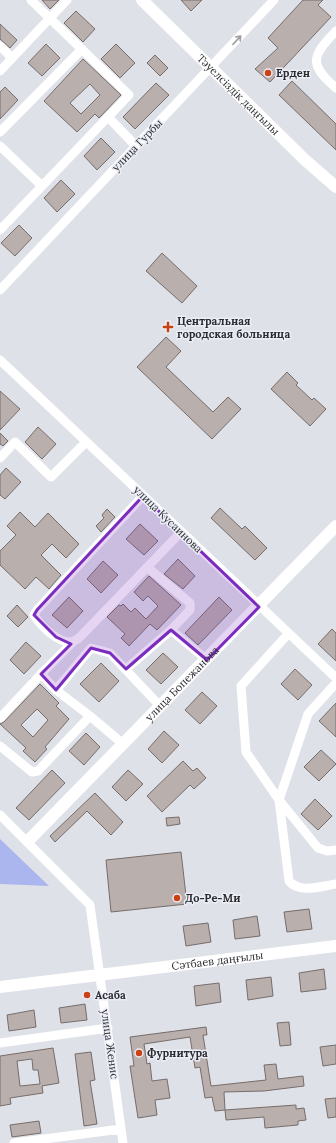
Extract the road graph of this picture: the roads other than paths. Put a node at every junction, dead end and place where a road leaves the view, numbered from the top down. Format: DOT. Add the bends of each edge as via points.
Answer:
graph roads {
  1 [pos="32,0"];
  2 [pos="67,0"];
  3 [pos="274,0"];
  4 [pos="148,2"];
  5 [pos="50,18"];
  6 [pos="336,32"];
  7 [pos="0,46"];
  8 [pos="82,49"];
  9 [pos="12,58"];
  10 [pos="211,68"];
  11 [pos="0,71"];
  12 [pos="336,88"];
  13 [pos="108,117"];
  14 [pos="0,132"];
  15 [pos="0,146"];
  16 [pos="136,146"];
  17 [pos="42,186"];
  18 [pos="336,187"];
  19 [pos="0,230"];
  20 [pos="0,290"];
  21 [pos="1,364"];
  22 [pos="86,442"];
  23 [pos="0,458"];
  24 [pos="143,496"];
  25 [pos="336,526"];
  26 [pos="181,532"];
  27 [pos="147,567"];
  28 [pos="259,607"];
  29 [pos="171,630"];
  30 [pos="288,634"];
  31 [pos="74,641"];
  32 [pos="207,660"];
  33 [pos="126,669"];
  34 [pos="41,674"];
  35 [pos="336,678"];
  36 [pos="336,683"];
  37 [pos="56,690"];
  38 [pos="160,706"];
  39 [pos="90,716"];
  40 [pos="0,718"];
  41 [pos="124,744"];
  42 [pos="0,746"];
  43 [pos="279,800"];
  44 [pos="0,815"];
  45 [pos="28,841"];
  46 [pos="336,850"];
  47 [pos="336,884"];
  48 [pos="336,946"];
  49 [pos="100,973"];
  50 [pos="0,987"];
  51 [pos="108,1028"];
  52 [pos="0,1043"];
  53 [pos="121,1129"];
  54 [pos="14,1143"];
  55 [pos="123,1143"];
  1 -- 5 [label="street"];
  2 -- 5 [label="street"];
  10 -- 3 [label="street, улица Гурбы, one-way"];
  4 -- 10 [label="street, Тәуелсіздік даңғылы"];
  5 -- 8 [label="street"];
  5 -- 9 [label="street"];
  6 -- 12 [label="street" via="322,47 316,64 319,72"];
  7 -- 9 [label="street"];
  8 -- 13 [label="street" via="129,96"];
  8 -- 14 [label="street"];
  9 -- 11 [label="street"];
  10 -- 16 [label="street, улица Гурбы"];
  10 -- 18 [label="street, Тәуелсіздік даңғылы"];
  13 -- 16 [label="street"];
  13 -- 17 [label="street"];
  15 -- 17 [label="street"];
  16 -- 20 [label="street, улица Гурбы"];
  17 -- 19 [label="street"];
  21 -- 22 [label="street, улица Кусаинова"];
  22 -- 23 [label="street" via="51,477 15,442"];
  22 -- 24 [label="street, улица Кусаинова"];
  24 -- 26 [label="street, улица Кусаинова"];
  24 -- 31 [label="street" via="34,615 56,637"];
  25 -- 28 [label="street, улица Бопежанова"];
  26 -- 27 [label="street"];
  26 -- 28 [label="street, улица Кусаинова"];
  27 -- 29 [label="street" via="190,603 190,610"];
  27 -- 31 [label="street"];
  28 -- 30 [label="street, улица Кусаинова"];
  28 -- 32 [label="street, улица Бопежанова"];
  29 -- 32 [label="street"];
  29 -- 33 [label="street"];
  30 -- 35 [label="street, улица Кусаинова"];
  30 -- 43 [label="street" via="241,686 246,752"];
  31 -- 34 [label="street"];
  32 -- 38 [label="street, улица Бопежанова"];
  33 -- 37 [label="street" via="110,653 91,648"];
  33 -- 38 [label="street"];
  34 -- 37 [label="street"];
  34 -- 40 [label="street"];
  36 -- 43 [label="street" via="308,714"];
  37 -- 39 [label="street"];
  38 -- 41 [label="street, улица Бопежанова"];
  39 -- 41 [label="street"];
  39 -- 42 [label="street" via="38,771 32,772"];
  41 -- 45 [label="street, улица Бопежанова"];
  43 -- 46 [label="street" via="318,848"];
  43 -- 47 [label="street" via="289,881 294,887 302,889"];
  44 -- 45 [label="street, улица Женис"];
  45 -- 49 [label="street, улица Женис" via="90,905"];
  48 -- 49 [label="street, Сәтбаев даңғылы"];
  49 -- 50 [label="street, Сәтбаев даңғылы"];
  49 -- 51 [label="street, улица Женис"];
  51 -- 52 [label="street"];
  51 -- 53 [label="street, улица Женис"];
  53 -- 54 [label="street"];
  53 -- 55 [label="street, улица Женис"];
}
